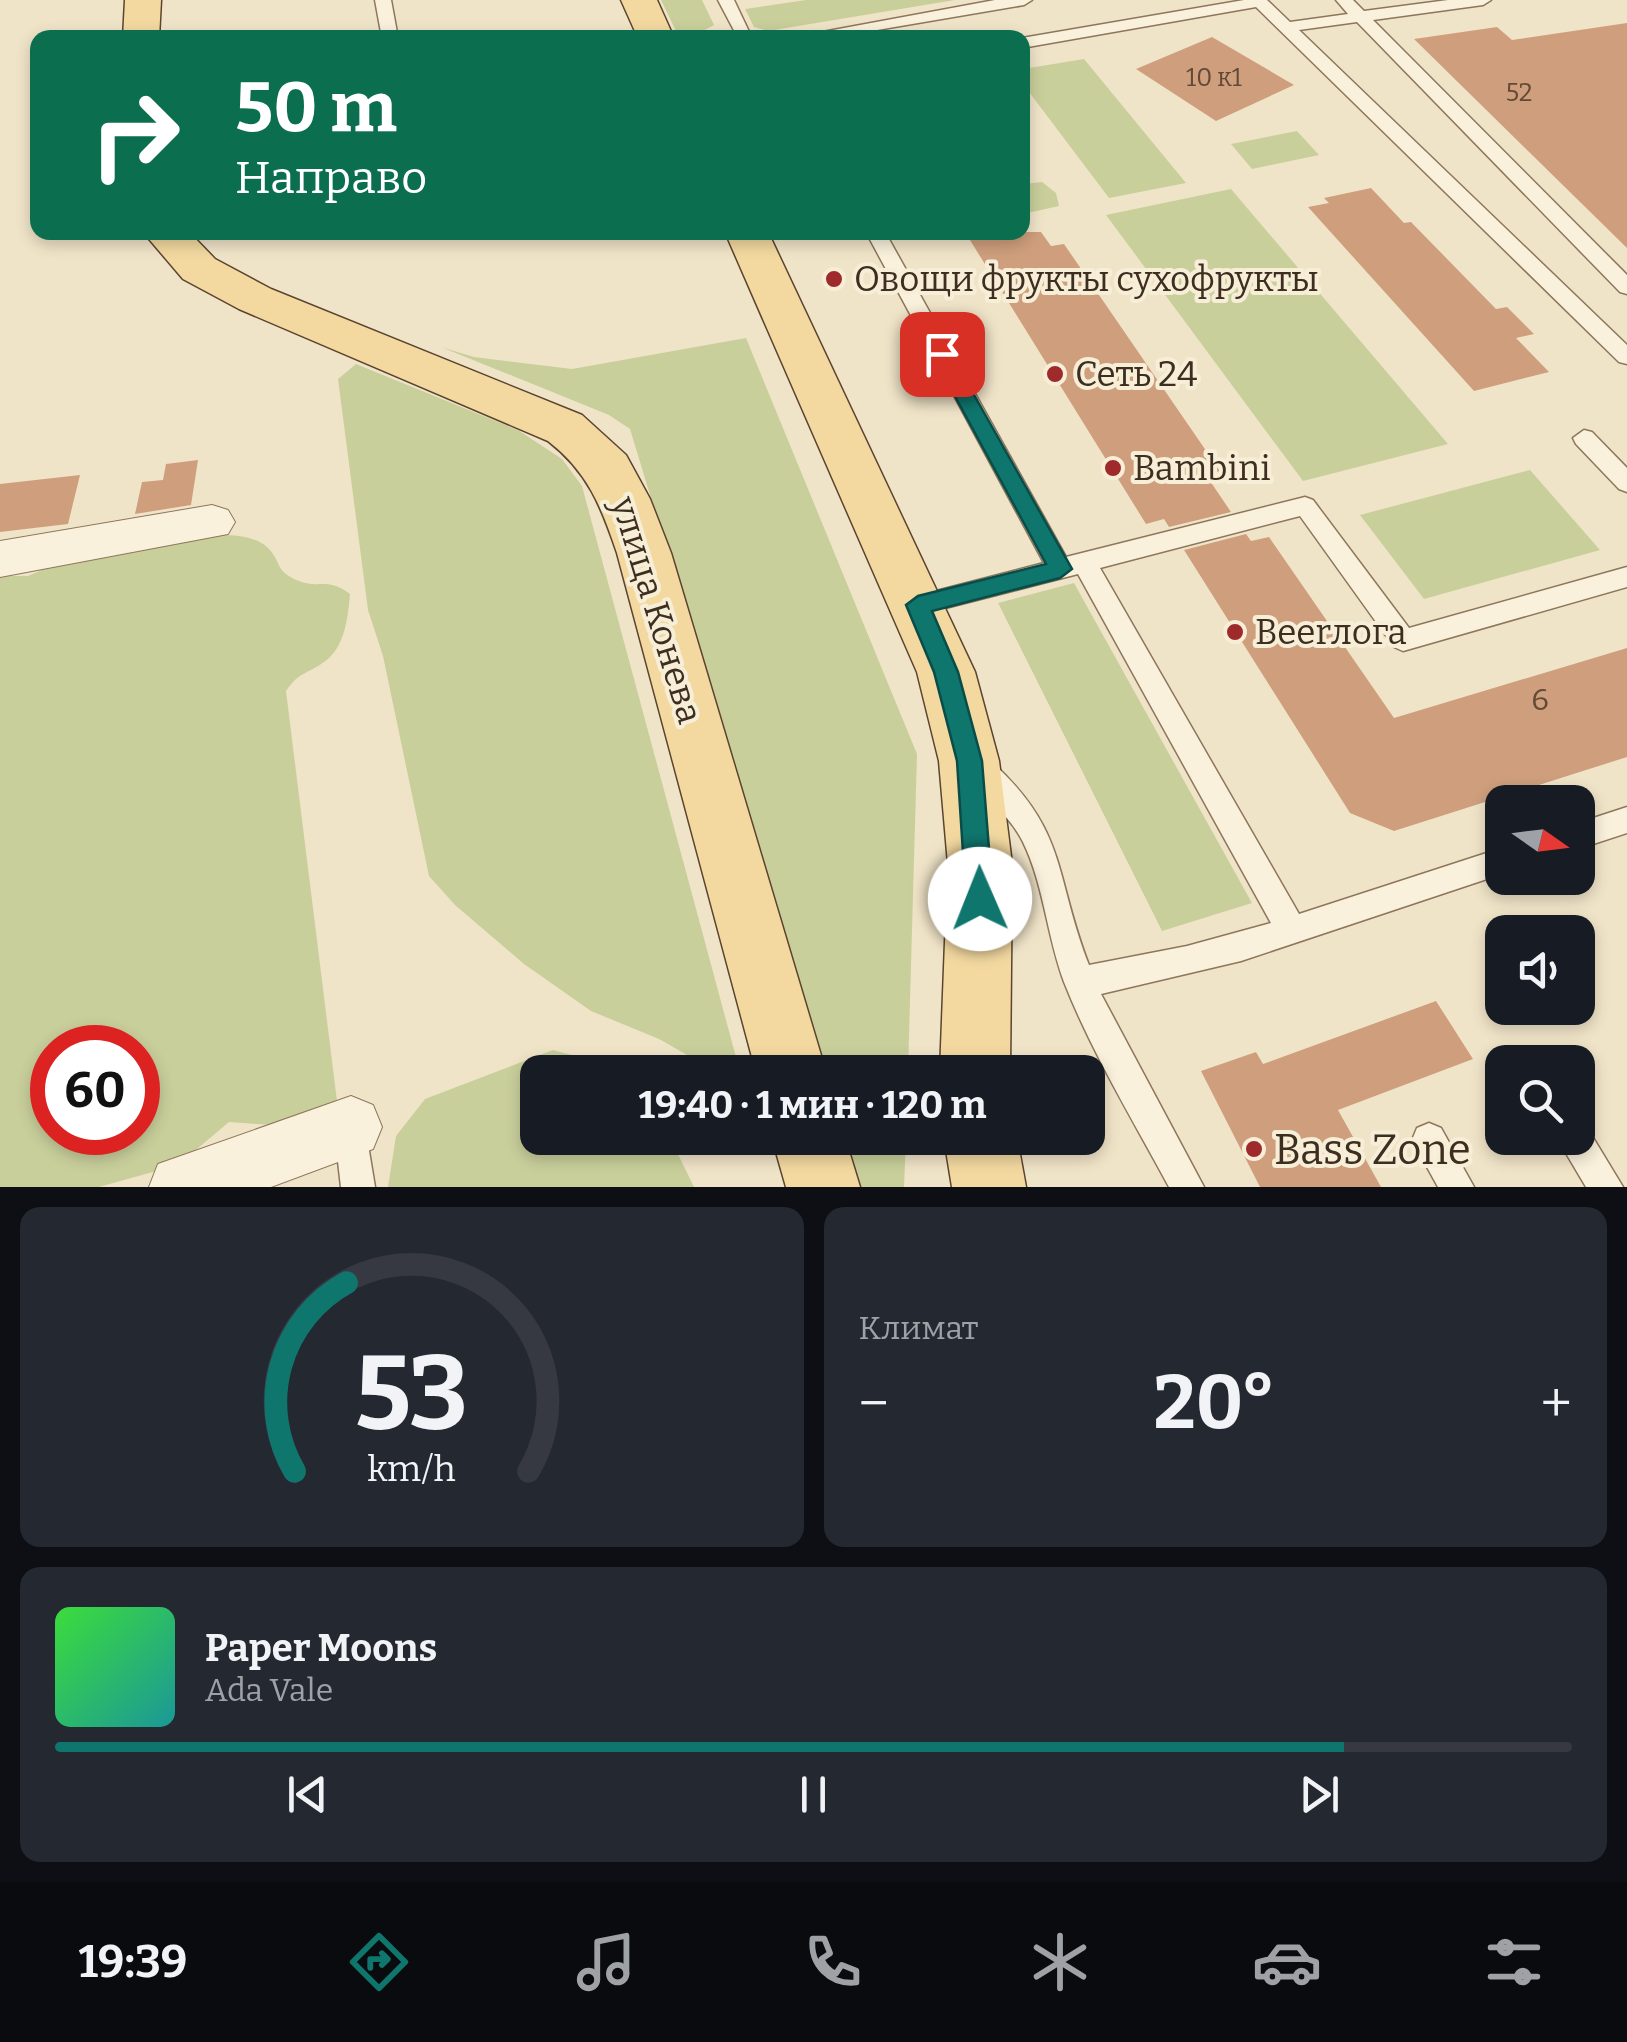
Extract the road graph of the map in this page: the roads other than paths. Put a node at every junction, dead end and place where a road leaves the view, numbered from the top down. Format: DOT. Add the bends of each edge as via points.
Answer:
graph roads {
  1 [pos="143,0"];
  2 [pos="383,0"];
  3 [pos="640,0"];
  4 [pos="726,0"];
  5 [pos="1024,0"];
  6 [pos="1344,0"];
  7 [pos="1483,0"];
  8 [pos="1259,1"];
  9 [pos="1360,17"];
  10 [pos="1286,27"];
  11 [pos="141,30"];
  12 [pos="389,30"];
  13 [pos="653,30"];
  14 [pos="741,30"];
  15 [pos="846,30"];
  16 [pos="1030,41"];
  17 [pos="172,240"];
  18 [pos="750,240"];
  19 [pos="880,240"];
  20 [pos="1627,287"];
  21 [pos="1627,356"];
  22 [pos="1584,438"];
  23 [pos="1627,483"];
  24 [pos="212,522"];
  25 [pos="0,559"];
  26 [pos="1072,566"];
  27 [pos="1627,576"];
  28 [pos="918,605"];
  29 [pos="969,761"];
  30 [pos="1627,820"];
  31 [pos="1595,830"];
  32 [pos="1485,867"];
  33 [pos="1291,930"];
  34 [pos="1080,982"];
  35 [pos="786,1055"];
  36 [pos="975,1055"];
  37 [pos="1429,1140"];
  38 [pos="814,1155"];
  39 [pos="983,1155"];
  40 [pos="1585,1155"];
  41 [pos="355,1157"];
  42 [pos="181,1187"];
  43 [pos="823,1187"];
  44 [pos="989,1187"];
  45 [pos="1188,1187"];
  46 [pos="1457,1187"];
  47 [pos="1606,1187"];
  1 -- 11 [label="main road"];
  2 -- 12 [label="lane"];
  3 -- 13 [label="main road"];
  4 -- 14 [label="lane"];
  5 -- 15 [label="lane"];
  6 -- 9 [label="lane"];
  7 -- 9 [label="lane"];
  8 -- 10 [label="lane"];
  8 -- 16 [label="lane"];
  9 -- 10 [label="lane"];
  9 -- 20 [label="lane"];
  10 -- 21 [label="lane"];
  17 -- 35 [label="main road, улица Конева" via="199,269 255,300 565,428 614,472 644,554"];
  18 -- 28 [label="main road"];
  19 -- 26 [label="lane"];
  22 -- 23 [label="lane"];
  24 -- 25 [label="street"];
  26 -- 27 [label="lane" via="1305,506 1403,640"];
  26 -- 28 [label="lane"];
  26 -- 33 [label="lane"];
  28 -- 29 [label="main road" via="946,672"];
  29 -- 34 [label="lane" via="1008,790 1038,835"];
  29 -- 36 [label="main road" via="980,864"];
  30 -- 31 [label="lane"];
  32 -- 33 [label="lane"];
  33 -- 34 [label="lane"];
  34 -- 45 [label="lane"];
  37 -- 46 [label="lane"];
  38 -- 43 [label="main road"];
  39 -- 44 [label="main road"];
  40 -- 47 [label="lane"];
  41 -- 42 [label="street"];
}
